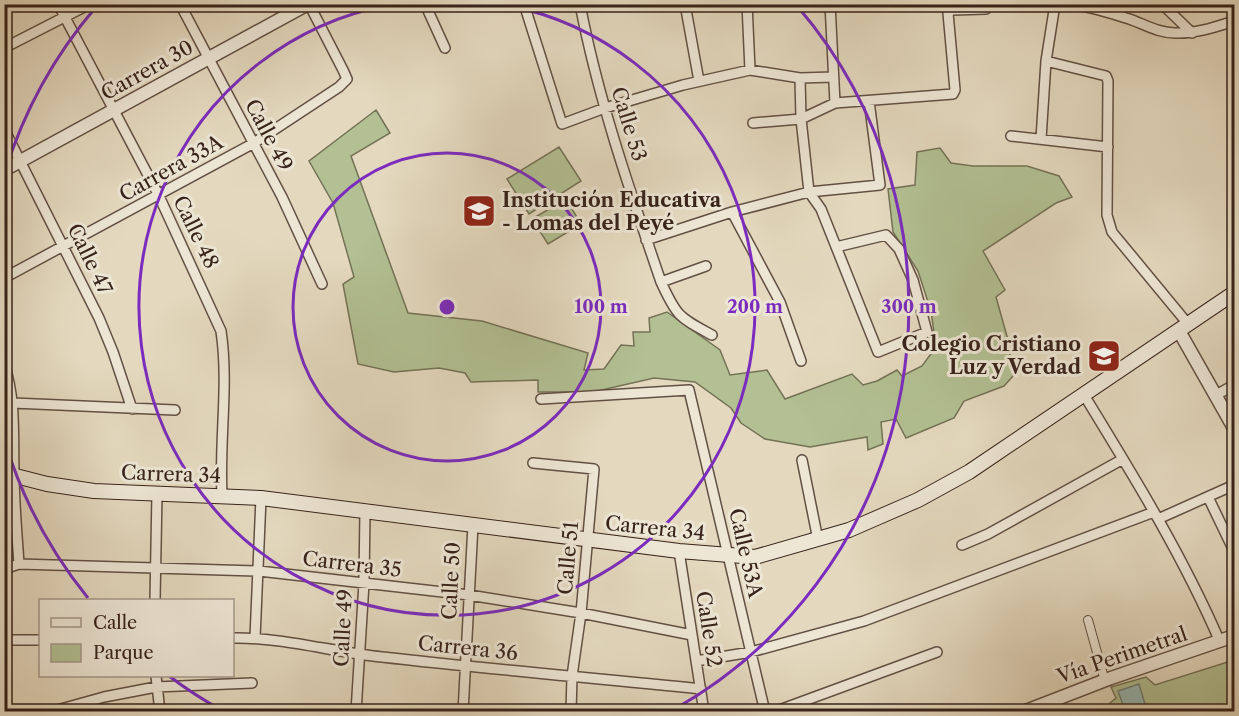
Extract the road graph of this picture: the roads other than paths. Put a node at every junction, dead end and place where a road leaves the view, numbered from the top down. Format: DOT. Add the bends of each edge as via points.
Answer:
graph roads {
  1 [pos="58,4"];
  2 [pos="90,4"];
  3 [pos="180,4"];
  4 [pos="425,4"];
  5 [pos="524,4"];
  6 [pos="580,4"];
  7 [pos="685,4"];
  8 [pos="747,4"];
  9 [pos="830,4"];
  10 [pos="1055,4"];
  11 [pos="1071,4"];
  12 [pos="1162,4"];
  13 [pos="303,6"];
  14 [pos="986,7"];
  15 [pos="65,17"];
  16 [pos="1234,21"];
  17 [pos="1192,33"];
  18 [pos="4,48"];
  19 [pos="446,48"];
  20 [pos="208,59"];
  21 [pos="1046,62"];
  22 [pos="750,70"];
  23 [pos="833,77"];
  24 [pos="800,78"];
  25 [pos="699,81"];
  26 [pos="869,101"];
  27 [pos="835,103"];
  28 [pos="605,108"];
  29 [pos="114,110"];
  30 [pos="801,119"];
  31 [pos="753,123"];
  32 [pos="4,129"];
  33 [pos="1011,136"];
  34 [pos="1041,139"];
  35 [pos="254,143"];
  36 [pos="1108,147"];
  37 [pos="21,161"];
  38 [pos="4,170"];
  39 [pos="809,192"];
  40 [pos="159,196"];
  41 [pos="732,212"];
  42 [pos="646,240"];
  43 [pos="64,247"];
  44 [pos="836,247"];
  45 [pos="706,266"];
  46 [pos="4,278"];
  47 [pos="661,282"];
  48 [pos="322,284"];
  49 [pos="1234,293"];
  50 [pos="1184,328"];
  51 [pos="712,335"];
  52 [pos="801,361"];
  53 [pos="4,364"];
  54 [pos="1234,385"];
  55 [pos="1084,395"];
  56 [pos="1216,396"];
  57 [pos="541,399"];
  58 [pos="13,403"];
  59 [pos="132,409"];
  60 [pos="175,410"];
  61 [pos="1234,428"];
  62 [pos="1123,459"];
  63 [pos="802,460"];
  64 [pos="533,463"];
  65 [pos="9,475"];
  66 [pos="1234,486"];
  67 [pos="157,493"];
  68 [pos="222,495"];
  69 [pos="1208,497"];
  70 [pos="261,498"];
  71 [pos="365,510"];
  72 [pos="1156,516"];
  73 [pos="473,525"];
  74 [pos="588,540"];
  75 [pos="818,540"];
  76 [pos="962,545"];
  77 [pos="679,551"];
  78 [pos="1234,551"];
  79 [pos="728,555"];
  80 [pos="19,564"];
  81 [pos="154,567"];
  82 [pos="4,569"];
  83 [pos="259,571"];
  84 [pos="364,583"];
  85 [pos="469,595"];
  86 [pos="155,599"];
  87 [pos="581,613"];
  88 [pos="1089,620"];
  89 [pos="692,635"];
  90 [pos="1234,636"];
  91 [pos="234,638"];
  92 [pos="255,638"];
  93 [pos="4,640"];
  94 [pos="39,640"];
  95 [pos="1220,642"];
  96 [pos="751,652"];
  97 [pos="937,652"];
  98 [pos="360,655"];
  99 [pos="696,661"];
  100 [pos="465,667"];
  101 [pos="572,676"];
  102 [pos="1107,676"];
  103 [pos="156,677"];
  104 [pos="252,683"];
  105 [pos="156,687"];
  106 [pos="701,689"];
  107 [pos="50,711"];
  108 [pos="160,711"];
  109 [pos="356,711"];
  110 [pos="463,711"];
  111 [pos="571,711"];
  112 [pos="704,711"];
  113 [pos="765,711"];
  114 [pos="774,711"];
  115 [pos="1023,711"];
  1 -- 15 [label="street, Calle 48"];
  2 -- 15 [label="street"];
  3 -- 20 [label="street, Calle 49"];
  4 -- 19 [label="street"];
  5 -- 28 [label="street" via="562,124"];
  6 -- 28 [label="street, Calle 53"];
  7 -- 25 [label="street"];
  8 -- 22 [label="street"];
  9 -- 23 [label="street"];
  10 -- 21 [label="street"];
  11 -- 17 [label="street" via="1155,30"];
  12 -- 17 [label="street"];
  13 -- 20 [label="street, Carrera 30"];
  13 -- 35 [label="street, Carrera 33A" via="346,79"];
  14 -- 26 [label="street" via="948,13 954,93"];
  15 -- 18 [label="street"];
  15 -- 29 [label="street, Calle 48"];
  16 -- 17 [label="street"];
  20 -- 29 [label="street, Carrera 30"];
  20 -- 35 [label="street, Calle 49"];
  21 -- 34 [label="street"];
  21 -- 36 [label="street" via="1106,76"];
  22 -- 24 [label="street"];
  22 -- 25 [label="street"];
  23 -- 24 [label="street"];
  23 -- 27 [label="street"];
  24 -- 30 [label="street"];
  25 -- 28 [label="street"];
  26 -- 27 [label="street"];
  26 -- 39 [label="street" via="880,185"];
  27 -- 30 [label="street"];
  28 -- 42 [label="street, Calle 53"];
  29 -- 37 [label="street, Carrera 30"];
  29 -- 40 [label="street, Calle 48"];
  30 -- 31 [label="street"];
  30 -- 39 [label="street"];
  32 -- 37 [label="street, Calle 47"];
  33 -- 34 [label="street"];
  34 -- 36 [label="street"];
  35 -- 40 [label="street, Carrera 33A"];
  35 -- 48 [label="street, Calle 49"];
  36 -- 50 [label="street" via="1107,215 1112,232"];
  37 -- 38 [label="street, Carrera 30"];
  37 -- 43 [label="street, Calle 47"];
  39 -- 41 [label="street"];
  39 -- 44 [label="street" via="821,209"];
  40 -- 43 [label="street, Carrera 33A"];
  40 -- 68 [label="street, Calle 48" via="221,331 225,414"];
  41 -- 42 [label="street"];
  41 -- 52 [label="street" via="780,302"];
  42 -- 47 [label="street, Calle 53"];
  43 -- 46 [label="street, Carrera 33A"];
  43 -- 59 [label="street, Calle 47" via="113,352"];
  44 -- 44 [label="street" via="878,352 927,332 900,249 886,235"];
  45 -- 47 [label="street"];
  47 -- 51 [label="street, Calle 53" via="680,317"];
  49 -- 50 [label="main road, Carrera 34"];
  50 -- 55 [label="main road, Carrera 34"];
  50 -- 56 [label="street"];
  53 -- 58 [label="street"];
  54 -- 56 [label="street"];
  55 -- 62 [label="street"];
  55 -- 75 [label="main road, Carrera 34" via="969,472 883,517"];
  56 -- 61 [label="street"];
  57 -- 79 [label="street, Calle 53A" via="689,390"];
  58 -- 59 [label="street"];
  58 -- 65 [label="street"];
  59 -- 60 [label="street"];
  62 -- 72 [label="street"];
  62 -- 76 [label="street"];
  63 -- 75 [label="street"];
  64 -- 74 [label="street, Calle 51" via="594,469"];
  65 -- 67 [label="main road, Carrera 34" via="94,491"];
  65 -- 80 [label="street"];
  66 -- 69 [label="street"];
  67 -- 68 [label="main road, Carrera 34"];
  67 -- 81 [label="street"];
  68 -- 70 [label="main road, Carrera 34"];
  69 -- 72 [label="street"];
  69 -- 78 [label="street"];
  70 -- 71 [label="main road, Carrera 34"];
  70 -- 83 [label="street"];
  71 -- 73 [label="main road, Carrera 34"];
  71 -- 84 [label="street, Calle 49"];
  72 -- 95 [label="street"];
  72 -- 96 [label="street" via="864,621"];
  73 -- 74 [label="main road, Carrera 34"];
  73 -- 85 [label="street, Calle 50"];
  74 -- 77 [label="main road, Carrera 34"];
  74 -- 87 [label="street, Calle 51"];
  75 -- 79 [label="main road, Carrera 34" via="755,556"];
  77 -- 79 [label="main road, Carrera 34"];
  77 -- 89 [label="street, Calle 52"];
  79 -- 96 [label="street, Calle 53A"];
  80 -- 81 [label="street, Carrera 35"];
  80 -- 82 [label="street, Carrera 35"];
  81 -- 83 [label="street, Carrera 35"];
  81 -- 86 [label="street"];
  83 -- 84 [label="street, Carrera 35"];
  83 -- 92 [label="street"];
  84 -- 85 [label="street, Carrera 35"];
  84 -- 98 [label="street, Calle 49"];
  85 -- 87 [label="street, Carrera 35"];
  85 -- 100 [label="street, Calle 50"];
  87 -- 89 [label="street, Carrera 35"];
  87 -- 101 [label="street, Calle 51"];
  88 -- 102 [label="street"];
  89 -- 99 [label="street, Calle 52"];
  90 -- 95 [label="street, Vía Perimetral"];
  91 -- 92 [label="street, Carrera 36"];
  92 -- 98 [label="street, Carrera 36"];
  93 -- 94 [label="street"];
  95 -- 102 [label="street, Vía Perimetral"];
  96 -- 99 [label="street"];
  96 -- 113 [label="street, Calle 53A"];
  97 -- 114 [label="street"];
  98 -- 100 [label="street, Carrera 36"];
  98 -- 109 [label="street, Calle 49"];
  99 -- 106 [label="street, Calle 52"];
  100 -- 101 [label="street, Carrera 36"];
  100 -- 110 [label="street, Calle 50"];
  101 -- 106 [label="street, Carrera 36"];
  101 -- 111 [label="street, Calle 51"];
  102 -- 115 [label="street, Vía Perimetral"];
  103 -- 105 [label="street"];
  104 -- 105 [label="street"];
  105 -- 107 [label="street"];
  105 -- 108 [label="street"];
  106 -- 112 [label="street, Calle 52"];
}
